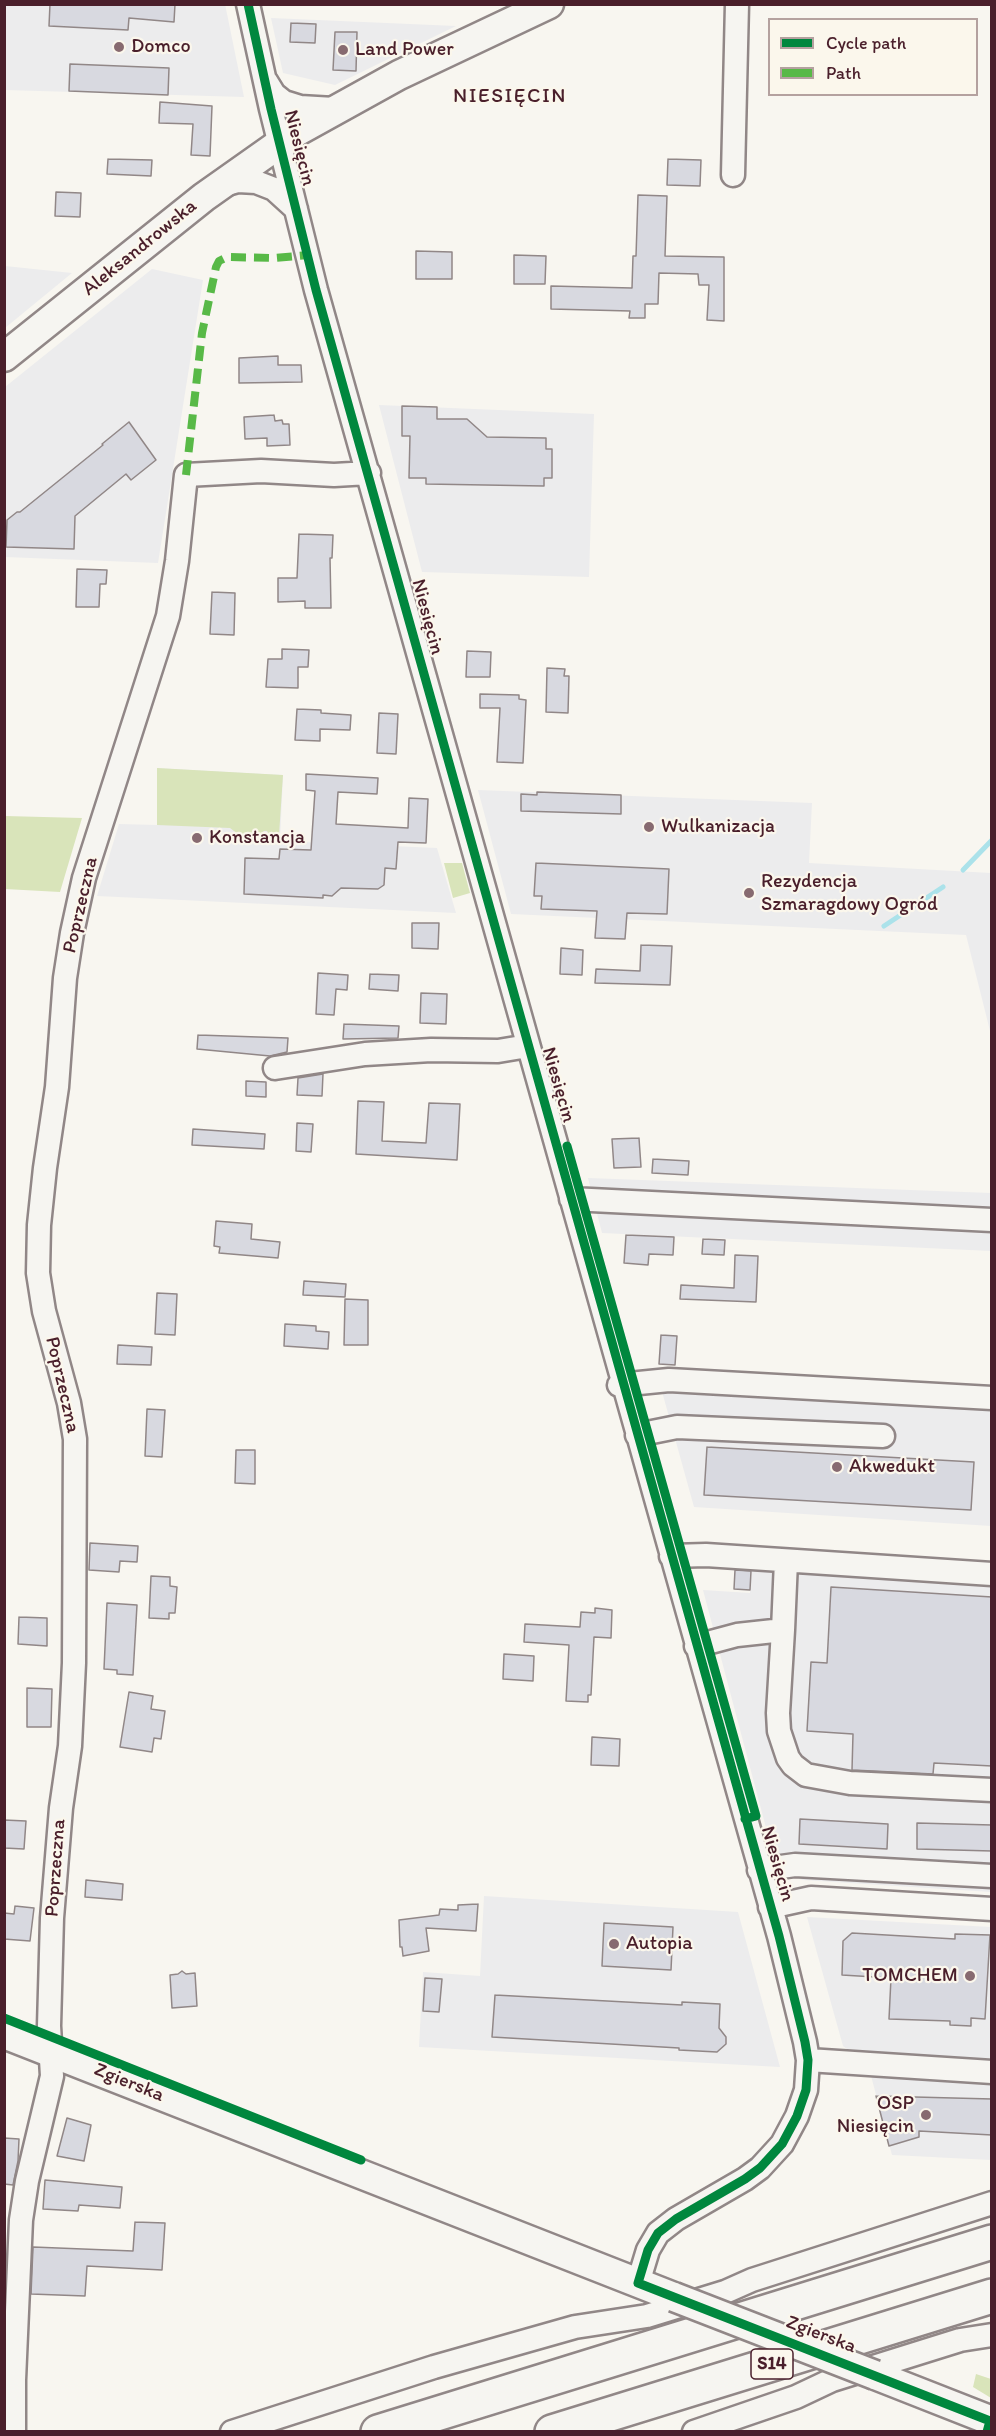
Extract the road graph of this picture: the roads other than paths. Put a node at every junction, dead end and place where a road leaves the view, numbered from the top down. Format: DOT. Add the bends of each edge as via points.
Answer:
graph roads {
  1 [pos="248,4"];
  2 [pos="549,4"];
  3 [pos="737,4"];
  4 [pos="263,77"];
  5 [pos="334,109"];
  6 [pos="279,143"];
  7 [pos="733,176"];
  8 [pos="204,197"];
  9 [pos="296,209"];
  10 [pos="4,357"];
  11 [pos="369,473"];
  12 [pos="528,1046"];
  13 [pos="274,1068"];
  14 [pos="571,1199"];
  15 [pos="992,1220"];
  16 [pos="621,1384"];
  17 [pos="992,1398"];
  18 [pos="637,1435"];
  19 [pos="883,1436"];
  20 [pos="671,1556"];
  21 [pos="786,1562"];
  22 [pos="992,1574"];
  23 [pos="783,1630"];
  24 [pos="696,1646"];
  25 [pos="992,1790"];
  26 [pos="759,1870"];
  27 [pos="992,1876"];
  28 [pos="770,1907"];
  29 [pos="992,1909"];
  30 [pos="4,2034"];
  31 [pos="51,2052"];
  32 [pos="808,2060"];
  33 [pos="992,2072"];
  34 [pos="992,2202"];
  35 [pos="992,2242"];
  36 [pos="638,2283"];
  37 [pos="992,2296"];
  38 [pos="992,2335"];
  39 [pos="990,2424"];
  40 [pos="14,2432"];
  41 [pos="232,2432"];
  42 [pos="378,2432"];
  43 [pos="552,2432"];
  44 [pos="694,2432"];
  1 -- 4 [label="street, Niesięcin"];
  2 -- 5 [label="main road, Aleksandrowska"];
  3 -- 7 [label="street"];
  4 -- 5 [label="street" via="284,102"];
  4 -- 6 [label="street, Niesięcin"];
  5 -- 6 [label="main road, Aleksandrowska"];
  6 -- 8 [label="main road, Aleksandrowska"];
  6 -- 9 [label="street, Niesięcin"];
  8 -- 9 [label="street" via="220,186 256,182 274,189"];
  8 -- 10 [label="main road, Aleksandrowska"];
  9 -- 11 [label="street, Niesięcin"];
  11 -- 12 [label="street, Niesięcin"];
  11 -- 31 [label="street, Poprzeczna" via="261,471 186,475 168,616 84,878 72,933 39,1225 38,1273 75,1439 74,1663 70,1746 52,1918 48,2026"];
  12 -- 13 [label="street" via="498,1051 365,1054"];
  12 -- 14 [label="street, Niesięcin"];
  14 -- 15 [label="street"];
  14 -- 16 [label="street, Niesięcin"];
  16 -- 17 [label="street" via="669,1380"];
  16 -- 18 [label="street, Niesięcin"];
  18 -- 19 [label="street" via="684,1427"];
  18 -- 20 [label="street, Niesięcin"];
  20 -- 21 [label="street"];
  20 -- 24 [label="street, Niesięcin"];
  21 -- 22 [label="street"];
  21 -- 23 [label="street"];
  23 -- 24 [label="street" via="737,1635"];
  23 -- 25 [label="street" via="777,1722 784,1750 799,1771 850,1782"];
  24 -- 26 [label="street, Niesięcin"];
  26 -- 27 [label="street" via="795,1865"];
  26 -- 28 [label="street, Niesięcin"];
  28 -- 29 [label="street" via="811,1898"];
  28 -- 32 [label="street, Niesięcin"];
  30 -- 31 [label="main road, Zgierska"];
  31 -- 36 [label="main road, Zgierska"];
  31 -- 40 [label="street, Poprzeczna" via="52,2076 21,2220"];
  32 -- 33 [label="street"];
  32 -- 36 [label="street, Niesięcin" via="806,2090 782,2144 745,2179 658,2233"];
  34 -- 41 [label="street" via="647,2316 575,2327 434,2367"];
  35 -- 42 [label="highway"];
  36 -- 39 [label="main road, Zgierska, bridge"];
  37 -- 43 [label="highway, S14"];
  38 -- 44 [label="street" via="960,2340 832,2380 796,2397"];
}
